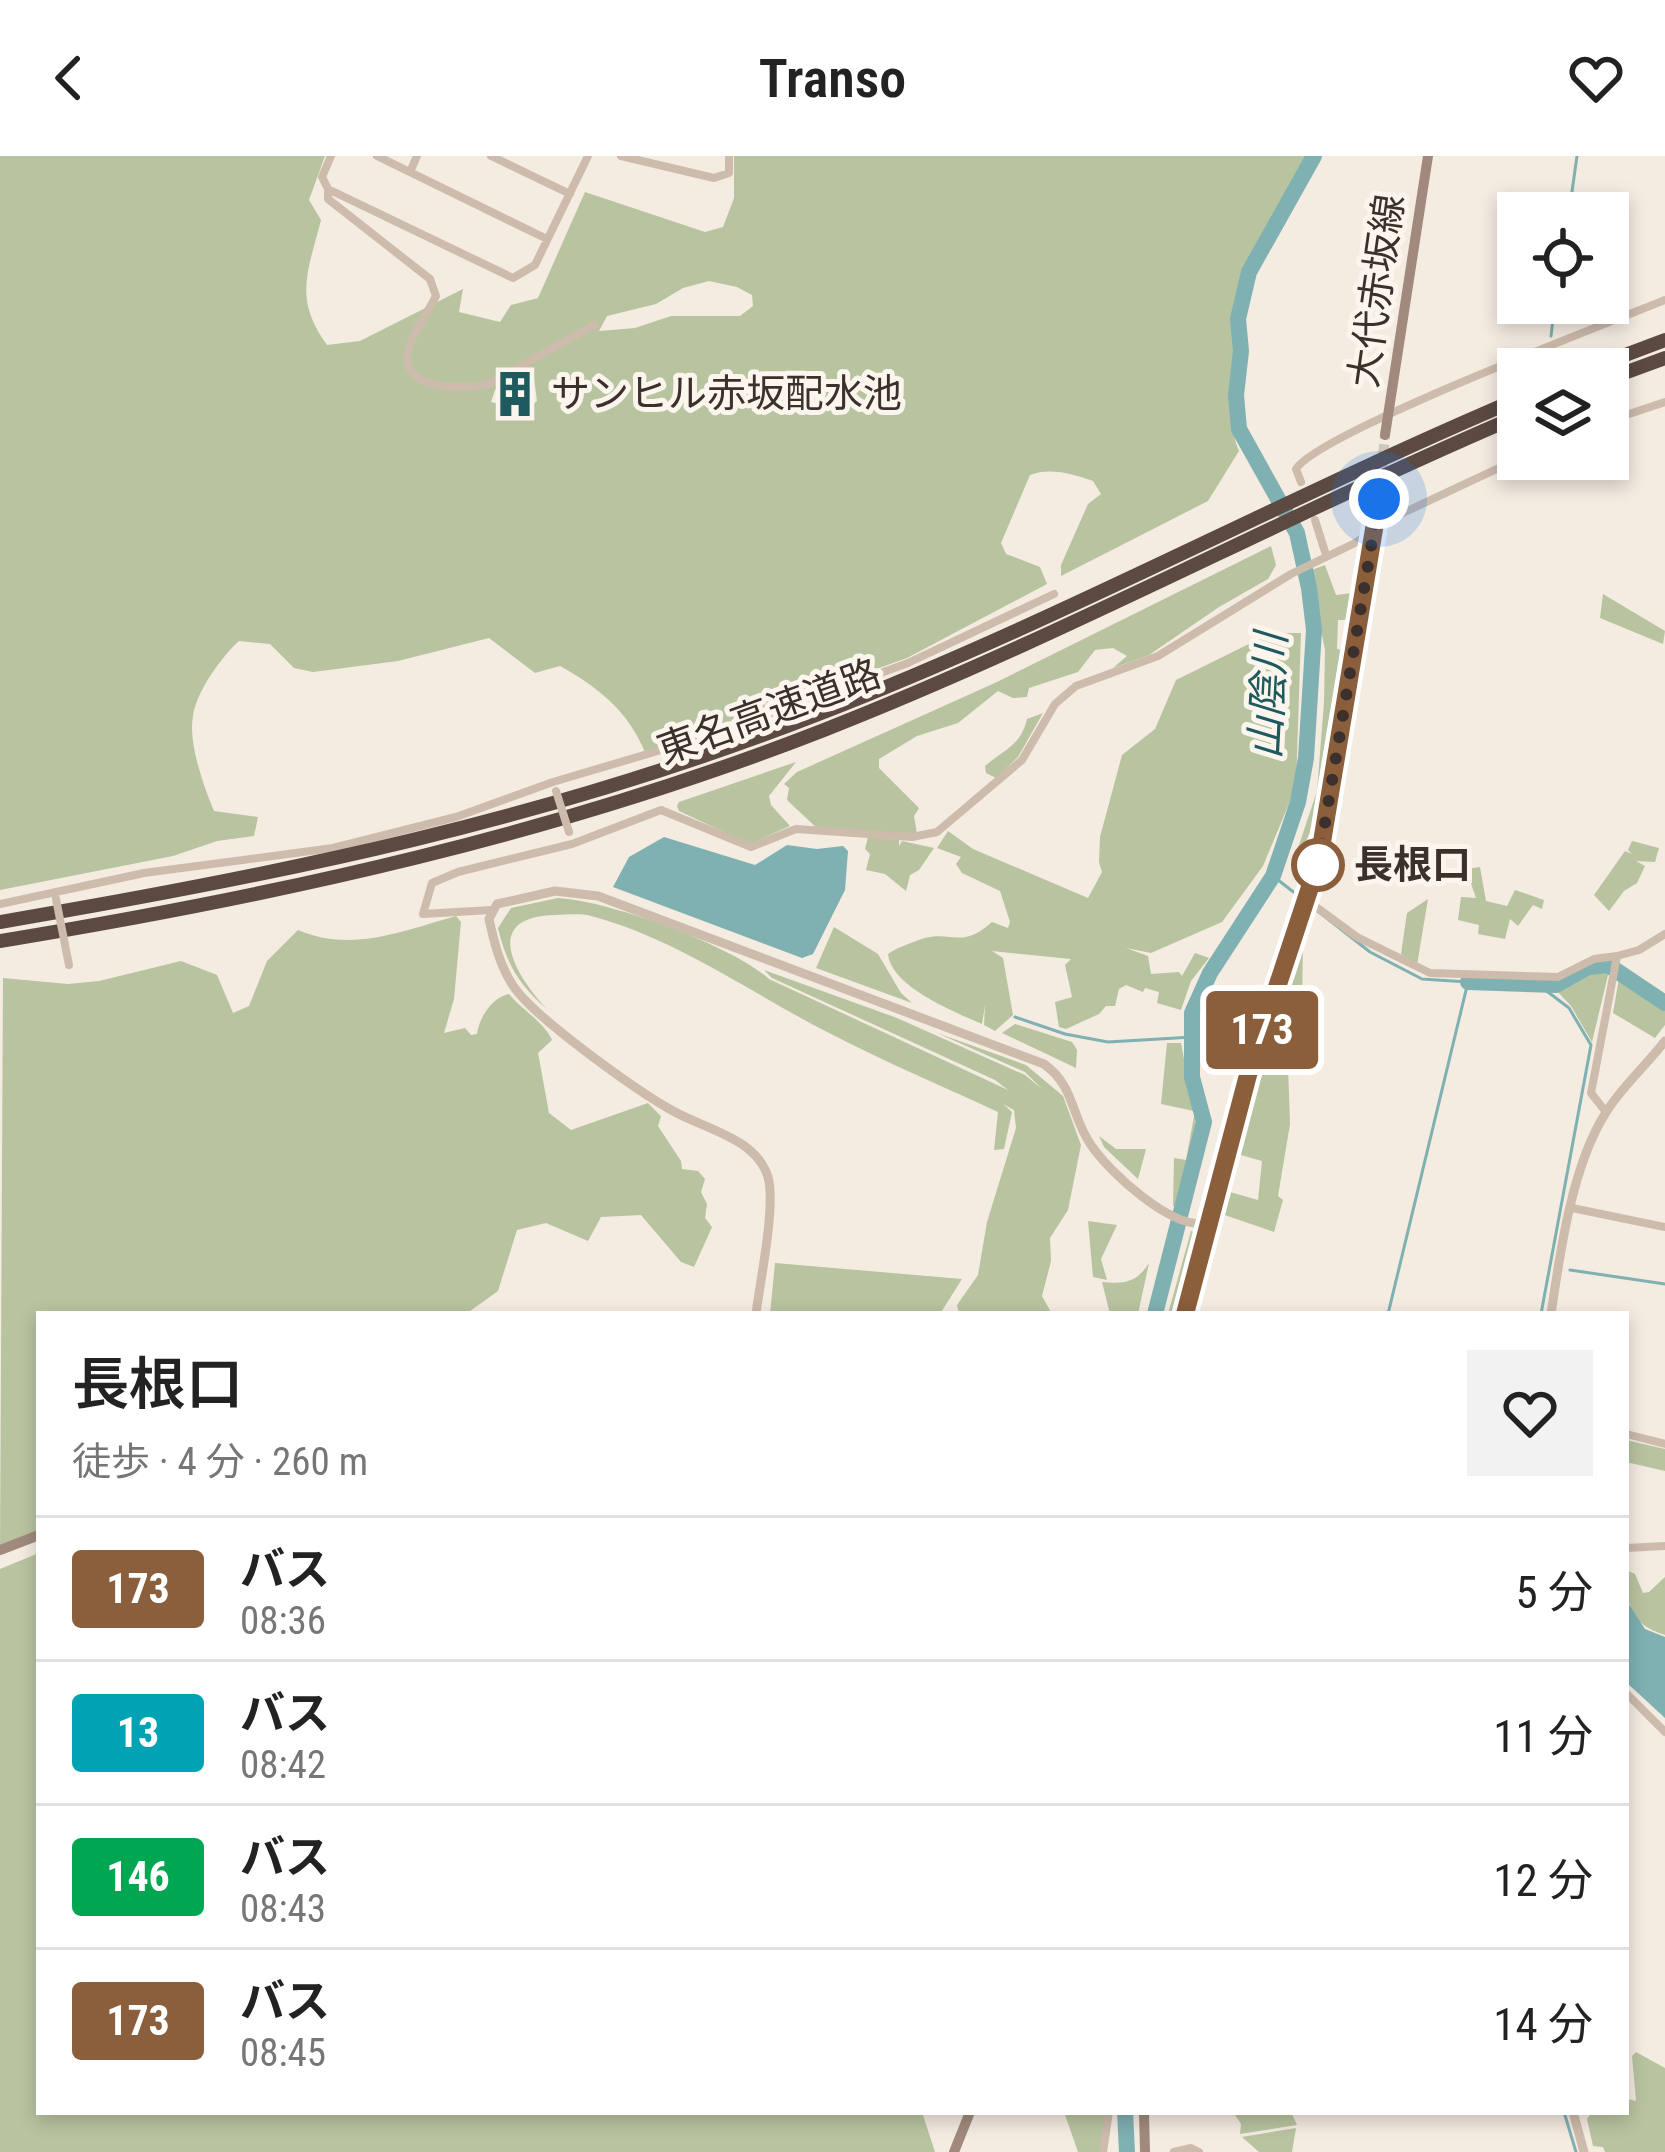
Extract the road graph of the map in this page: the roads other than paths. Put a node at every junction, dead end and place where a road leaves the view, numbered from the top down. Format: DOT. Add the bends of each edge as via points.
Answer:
graph roads {
  1 [pos="332,156"];
  2 [pos="377,156"];
  3 [pos="418,156"];
  4 [pos="491,156"];
  5 [pos="588,156"];
  6 [pos="621,156"];
  7 [pos="729,156"];
  8 [pos="1428,156"];
  9 [pos="410,172"];
  10 [pos="328,189"];
  11 [pos="570,194"];
  12 [pos="548,239"];
  13 [pos="1665,300"];
  14 [pos="594,326"];
  15 [pos="1665,340"];
  16 [pos="1629,354"];
  17 [pos="1665,358"];
  18 [pos="1629,372"];
  19 [pos="1665,402"];
  20 [pos="1497,409"];
  21 [pos="1389,414"];
  22 [pos="1629,414"];
  23 [pos="1497,425"];
  24 [pos="1385,435"];
  25 [pos="1497,469"];
  26 [pos="1379,499"];
  27 [pos="1307,503"];
  28 [pos="1374,531"];
  29 [pos="1323,556"];
  30 [pos="1054,594"];
  31 [pos="555,786"];
  32 [pos="572,844"];
  33 [pos="56,895"];
  34 [pos="1308,902"];
  35 [pos="0,904"];
  36 [pos="491,910"];
  37 [pos="0,922"];
  38 [pos="1665,934"];
  39 [pos="0,941"];
  40 [pos="1617,960"];
  41 [pos="69,965"];
  42 [pos="1665,1040"];
  43 [pos="1606,1112"];
  44 [pos="1572,1208"];
  45 [pos="1202,1224"];
  46 [pos="1665,1227"];
  47 [pos="756,1311"];
  48 [pos="1186,1311"];
  49 [pos="1552,1311"];
  50 [pos="1629,1435"];
  51 [pos="1665,1444"];
  52 [pos="36,1536"];
  53 [pos="1665,1546"];
  54 [pos="1629,1548"];
  55 [pos="0,1550"];
  56 [pos="1629,1696"];
  57 [pos="1665,1732"];
  58 [pos="969,2115"];
  59 [pos="1108,2115"];
  60 [pos="1144,2115"];
  61 [pos="1574,2115"];
  62 [pos="953,2152"];
  63 [pos="1102,2152"];
  64 [pos="1144,2152"];
  65 [pos="1174,2152"];
  66 [pos="1199,2152"];
  67 [pos="1584,2152"];
  1 -- 10 [label="street" via="322,177"];
  2 -- 9 [label="street"];
  3 -- 9 [label="street"];
  4 -- 11 [label="street"];
  5 -- 11 [label="street"];
  6 -- 7 [label="street" via="714,178 729,173"];
  8 -- 21 [label="main road, 大代赤坂線"];
  9 -- 12 [label="street"];
  10 -- 12 [label="street" via="513,278 535,265"];
  10 -- 14 [label="street" via="328,199 434,286 406,354 421,381 489,384"];
  11 -- 12 [label="street"];
  13 -- 21 [label="street"];
  15 -- 16 [label="highway"];
  17 -- 18 [label="highway"];
  19 -- 22 [label="street"];
  20 -- 27 [label="highway, 東名高速道路"];
  21 -- 24 [label="main road, 大代赤坂線"];
  21 -- 27 [label="street" via="1303,458 1296,469"];
  23 -- 27 [label="highway, 東名高速道路"];
  25 -- 28 [label="street"];
  26 -- 28 [label="main road"];
  27 -- 29 [label="street"];
  27 -- 37 [label="highway, 東名高速道路" via="1262,515 914,676 614,786 315,865"];
  27 -- 39 [label="highway, 東名高速道路" via="1269,530 921,691 620,802 319,882"];
  28 -- 29 [label="street"];
  28 -- 34 [label="main road"];
  29 -- 32 [label="street" via="1158,656 1076,686 1055,704 1022,760 931,835 796,829 751,848 661,810"];
  30 -- 31 [label="street" via="908,662"];
  31 -- 32 [label="street, bridge"];
  31 -- 33 [label="street" via="388,836 144,873"];
  32 -- 36 [label="street" via="433,883 423,914"];
  33 -- 35 [label="street"];
  33 -- 41 [label="street, bridge"];
  34 -- 40 [label="street" via="1357,937 1444,976 1558,977 1594,959"];
  34 -- 45 [label="main road"];
  36 -- 45 [label="street" via="530,894 598,896 1044,1064 1064,1082 1096,1151 1171,1216"];
  36 -- 47 [label="street" via="503,969 523,999 652,1099 739,1143 763,1166 770,1189"];
  38 -- 40 [label="street"];
  40 -- 43 [label="street" via="1591,1093"];
  42 -- 43 [label="street"];
  43 -- 44 [label="street"];
  44 -- 46 [label="street"];
  44 -- 49 [label="street"];
  45 -- 48 [label="main road"];
  50 -- 51 [label="street"];
  52 -- 55 [label="main road"];
  53 -- 54 [label="street"];
  56 -- 57 [label="street"];
  58 -- 62 [label="main road"];
  59 -- 63 [label="street"];
  60 -- 64 [label="main road"];
  61 -- 67 [label="street"];
  65 -- 66 [label="street"];
}
